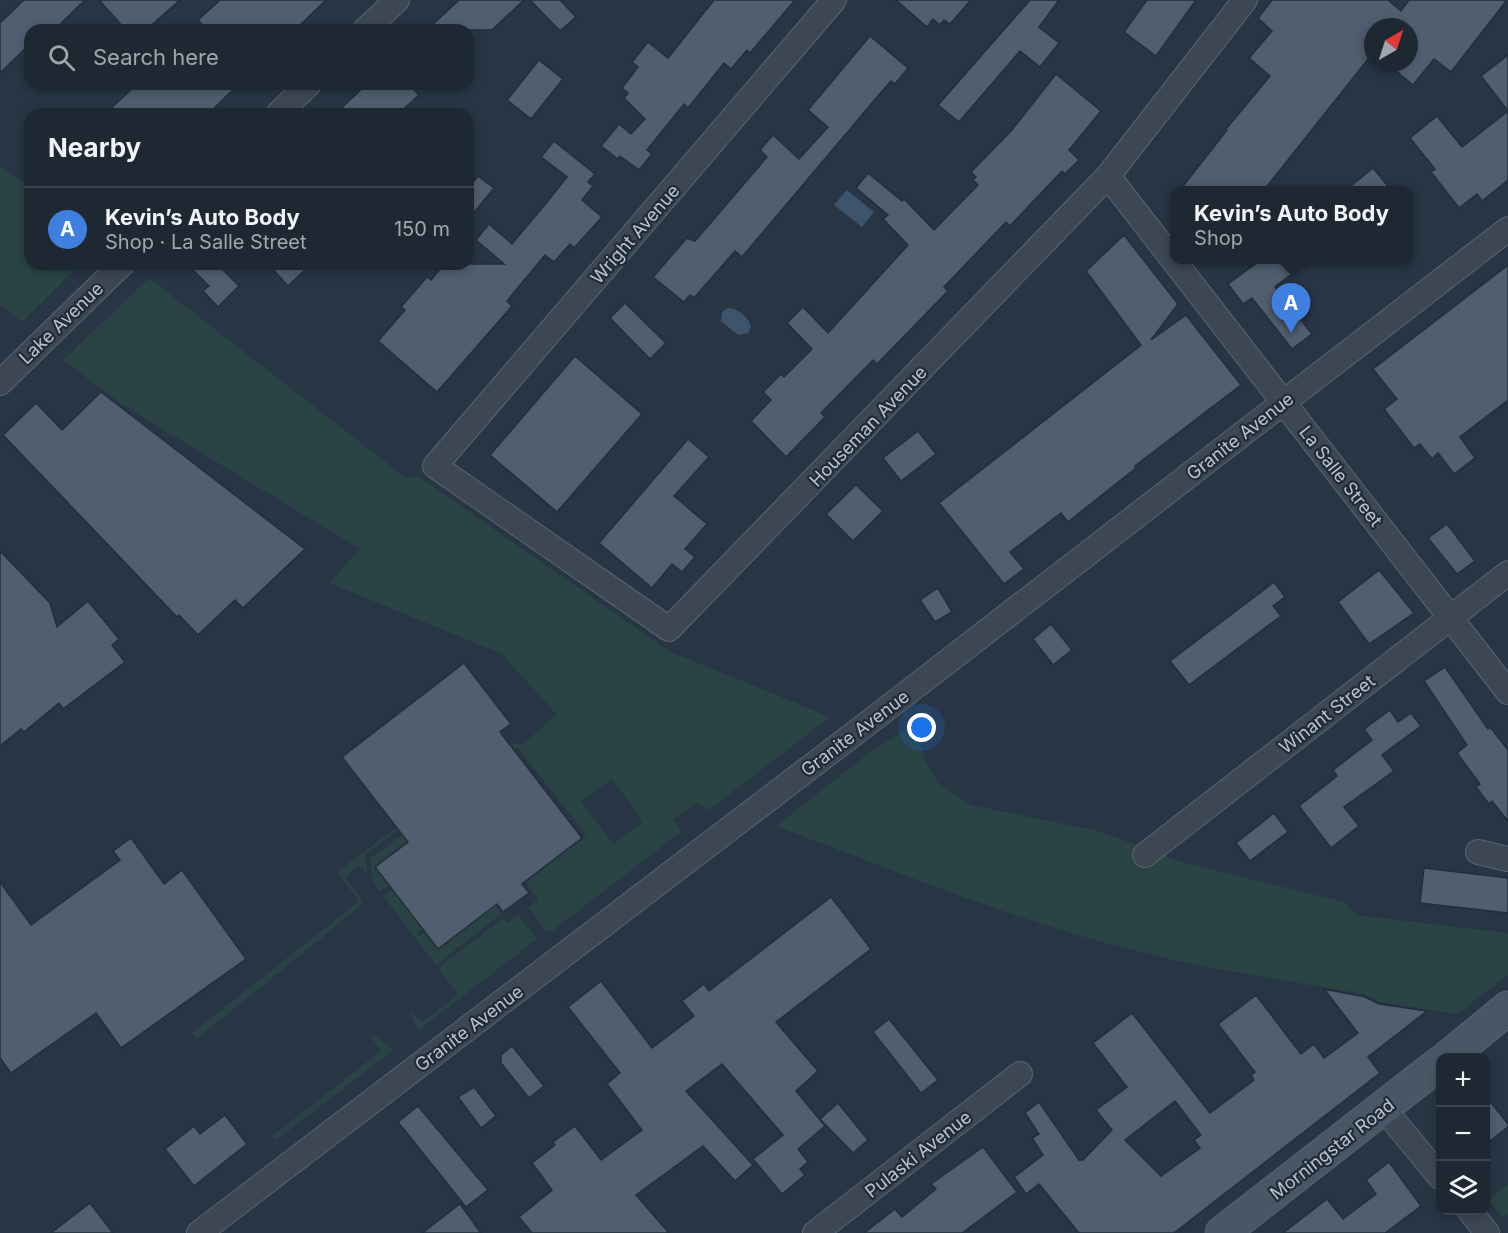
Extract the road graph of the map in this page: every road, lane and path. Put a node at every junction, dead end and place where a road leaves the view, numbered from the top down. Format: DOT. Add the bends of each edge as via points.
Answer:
graph roads {
  1 [pos="396,0"];
  2 [pos="834,0"];
  3 [pos="1245,0"];
  4 [pos="371,24"];
  5 [pos="303,90"];
  6 [pos="284,108"];
  7 [pos="1108,176"];
  8 [pos="1508,229"];
  9 [pos="1170,256"];
  10 [pos="1177,264"];
  11 [pos="116,270"];
  12 [pos="8,374"];
  13 [pos="1284,402"];
  14 [pos="435,466"];
  15 [pos="1508,573"];
  16 [pos="1450,617"];
  17 [pos="1508,692"];
  18 [pos="1478,852"];
  19 [pos="1145,855"];
  20 [pos="1508,859"];
  21 [pos="1500,1014"];
  22 [pos="1453,1053"];
  23 [pos="1436,1066"];
  24 [pos="1020,1074"];
  25 [pos="1384,1109"];
  26 [pos="1436,1172"];
  27 [pos="1473,1215"];
  28 [pos="199,1233"];
  29 [pos="815,1233"];
  30 [pos="1222,1233"];
  31 [pos="1487,1233"];
  1 -- 4 [label="street"];
  2 -- 14 [label="street, Wright Avenue"];
  3 -- 7 [label="street, Houseman Avenue"];
  5 -- 6 [label="street"];
  7 -- 9 [label="street, La Salle Street"];
  7 -- 14 [label="street, Houseman Avenue" via="669,629"];
  8 -- 13 [label="street, Granite Avenue"];
  10 -- 13 [label="street, La Salle Street"];
  11 -- 12 [label="street, Lake Avenue"];
  13 -- 16 [label="street, La Salle Street"];
  13 -- 28 [label="street, Granite Avenue"];
  15 -- 16 [label="street, Winant Street"];
  16 -- 17 [label="street, La Salle Street"];
  16 -- 19 [label="street, Winant Street"];
  18 -- 20 [label="street"];
  21 -- 22 [label="street"];
  23 -- 25 [label="street, Morningstar Road"];
  24 -- 29 [label="street, Pulaski Avenue"];
  25 -- 26 [label="street"];
  25 -- 30 [label="street, Morningstar Road"];
  27 -- 31 [label="street"];
}
